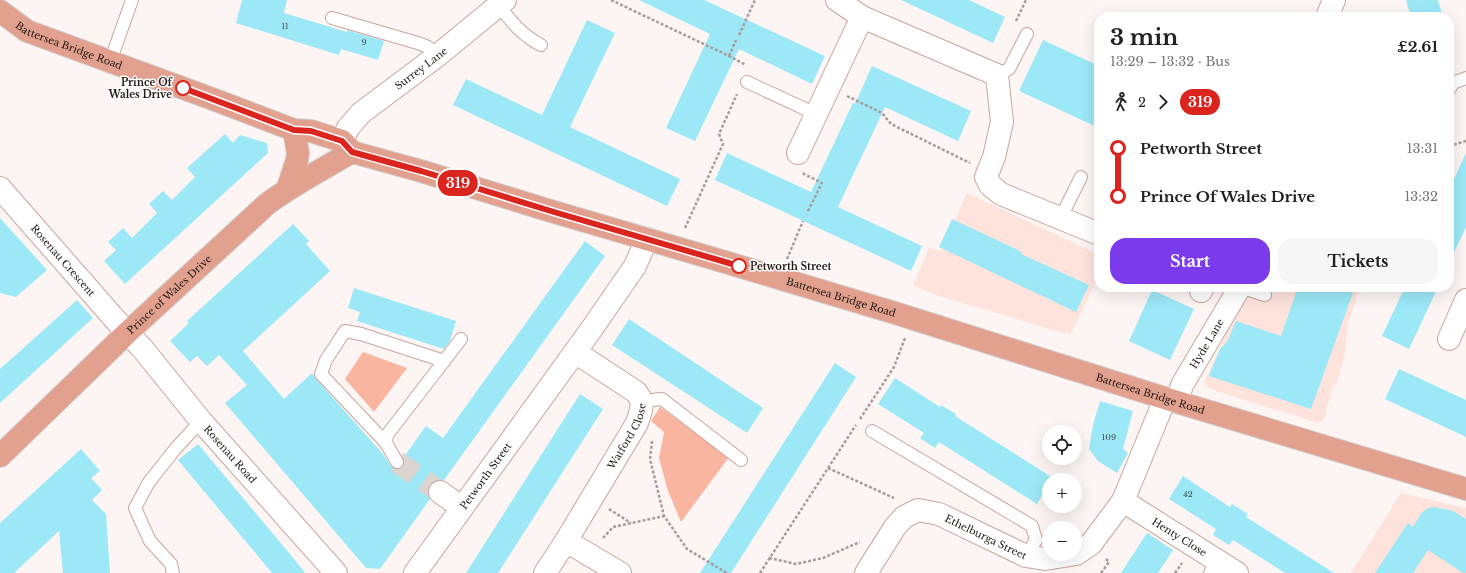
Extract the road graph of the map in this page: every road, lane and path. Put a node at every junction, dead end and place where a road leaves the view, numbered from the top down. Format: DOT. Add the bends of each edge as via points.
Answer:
graph roads {
  1 [pos="132,0"];
  2 [pos="611,0"];
  3 [pos="755,0"];
  4 [pos="837,0"];
  5 [pos="1334,0"];
  6 [pos="501,2"];
  7 [pos="0,11"];
  8 [pos="1329,12"];
  9 [pos="862,17"];
  10 [pos="332,18"];
  11 [pos="1027,34"];
  12 [pos="739,35"];
  13 [pos="736,40"];
  14 [pos="541,45"];
  15 [pos="437,56"];
  16 [pos="729,56"];
  17 [pos="110,62"];
  18 [pos="997,75"];
  19 [pos="1466,78"];
  20 [pos="747,82"];
  21 [pos="1454,83"];
  22 [pos="828,88"];
  23 [pos="816,114"];
  24 [pos="294,130"];
  25 [pos="1466,141"];
  26 [pos="1454,145"];
  27 [pos="347,147"];
  28 [pos="798,153"];
  29 [pos="989,169"];
  30 [pos="1081,177"];
  31 [pos="0,188"];
  32 [pos="287,190"];
  33 [pos="807,213"];
  34 [pos="1060,219"];
  35 [pos="803,221"];
  36 [pos="687,222"];
  37 [pos="1094,232"];
  38 [pos="647,239"];
  39 [pos="781,279"];
  40 [pos="1237,292"];
  41 [pos="1256,292"];
  42 [pos="1265,295"];
  43 [pos="1466,300"];
  44 [pos="911,319"];
  45 [pos="127,333"];
  46 [pos="461,339"];
  47 [pos="1449,339"];
  48 [pos="575,352"];
  49 [pos="444,362"];
  50 [pos="1170,400"];
  51 [pos="642,401"];
  52 [pos="201,421"];
  53 [pos="637,423"];
  54 [pos="872,430"];
  55 [pos="386,444"];
  56 [pos="0,456"];
  57 [pos="742,460"];
  58 [pos="396,462"];
  59 [pos="828,468"];
  60 [pos="1466,489"];
  61 [pos="440,492"];
  62 [pos="592,498"];
  63 [pos="1123,501"];
  64 [pos="462,508"];
  65 [pos="918,510"];
  66 [pos="664,516"];
  67 [pos="631,523"];
  68 [pos="866,539"];
  69 [pos="566,541"];
  70 [pos="590,554"];
  71 [pos="1026,556"];
  72 [pos="770,558"];
  73 [pos="1214,567"];
  74 [pos="173,573"];
  75 [pos="336,573"];
  76 [pos="415,573"];
  77 [pos="545,573"];
  78 [pos="620,573"];
  79 [pos="727,573"];
  80 [pos="760,573"];
  81 [pos="866,573"];
  82 [pos="1237,573"];
  1 -- 17 [label="lane"];
  2 -- 16 [label="path"];
  3 -- 12 [label="path"];
  4 -- 9 [label="street"];
  5 -- 8 [label="street"];
  6 -- 14 [label="lane" via="516,27"];
  6 -- 15 [label="street, Surrey Lane"];
  7 -- 17 [label="highway, Battersea Bridge Road" via="27,31"];
  9 -- 18 [label="street"];
  9 -- 22 [label="street"];
  10 -- 15 [label="lane" via="421,44"];
  11 -- 18 [label="lane" via="1010,69"];
  13 -- 16 [label="path"];
  15 -- 27 [label="street, Surrey Lane" via="361,113 348,128"];
  16 -- 20 [label="path" via="746,66"];
  17 -- 24 [label="highway, Battersea Bridge Road"];
  18 -- 29 [label="street" via="1002,122"];
  19 -- 21 [label="lane"];
  20 -- 23 [label="lane"];
  20 -- 36 [label="path" via="737,94 719,134 724,144"];
  22 -- 23 [label="street"];
  22 -- 29 [label="path" via="882,113 891,124"];
  23 -- 28 [label="street"];
  24 -- 27 [label="highway, Battersea Bridge Road" via="311,131"];
  24 -- 32 [label="highway" via="298,153"];
  25 -- 26 [label="path"];
  27 -- 32 [label="highway, Prince of Wales Drive" via="320,170"];
  27 -- 38 [label="highway, Battersea Bridge Road"];
  28 -- 33 [label="path" via="804,174 822,183"];
  29 -- 34 [label="street" via="986,177 990,185 1001,194"];
  30 -- 34 [label="lane"];
  31 -- 45 [label="street, Rosenau Crescent"];
  32 -- 45 [label="highway, Prince of Wales Drive" via="267,204"];
  34 -- 37 [label="street"];
  35 -- 39 [label="path"];
  38 -- 39 [label="highway, Battersea Bridge Road"];
  38 -- 48 [label="street, Petworth Street" via="635,266"];
  39 -- 44 [label="highway, Battersea Bridge Road"];
  40 -- 50 [label="street, Hyde Lane" via="1182,385"];
  41 -- 42 [label="lane"];
  43 -- 47 [label="street"];
  44 -- 50 [label="highway, Battersea Bridge Road"];
  44 -- 59 [label="path" via="894,367"];
  45 -- 52 [label="street, Rosenau Road"];
  45 -- 56 [label="highway, Prince of Wales Drive"];
  46 -- 49 [label="lane"];
  48 -- 51 [label="street, Watford Close" via="636,392"];
  48 -- 64 [label="street, Petworth Street"];
  49 -- 55 [label="lane" via="387,435"];
  49 -- 55 [label="lane" via="345,331 326,360 321,374"];
  50 -- 60 [label="highway, Battersea Bridge Road"];
  50 -- 63 [label="street, Ethelburga Street" via="1160,411"];
  51 -- 53 [label="street, Watford Close"];
  51 -- 57 [label="lane" via="662,400"];
  52 -- 74 [label="lane" via="148,482 135,508 150,541 171,564"];
  52 -- 75 [label="street, Rosenau Road"];
  53 -- 62 [label="street, Watford Close"];
  53 -- 66 [label="path" via="653,433 650,459"];
  54 -- 71 [label="lane" via="1032,526 1036,540"];
  55 -- 58 [label="lane"];
  59 -- 65 [label="path"];
  59 -- 72 [label="path"];
  61 -- 64 [label="street"];
  62 -- 67 [label="path"];
  62 -- 69 [label="street, Watford Close"];
  63 -- 71 [label="street, Ethelburga Street" via="1091,544 1076,554 1045,559"];
  63 -- 73 [label="street, Henty Close"];
  64 -- 76 [label="street, Petworth Street"];
  65 -- 71 [label="street, Ethelburga Street" via="938,514"];
  65 -- 81 [label="street" via="904,517 895,527"];
  66 -- 67 [label="path"];
  66 -- 79 [label="path" via="687,548"];
  67 -- 70 [label="path" via="612,527"];
  68 -- 72 [label="path" via="823,558 796,564"];
  69 -- 70 [label="street"];
  69 -- 77 [label="street, Watford Close"];
  70 -- 78 [label="street"];
  72 -- 80 [label="path"];
  73 -- 82 [label="street, Henty Close"];
}
